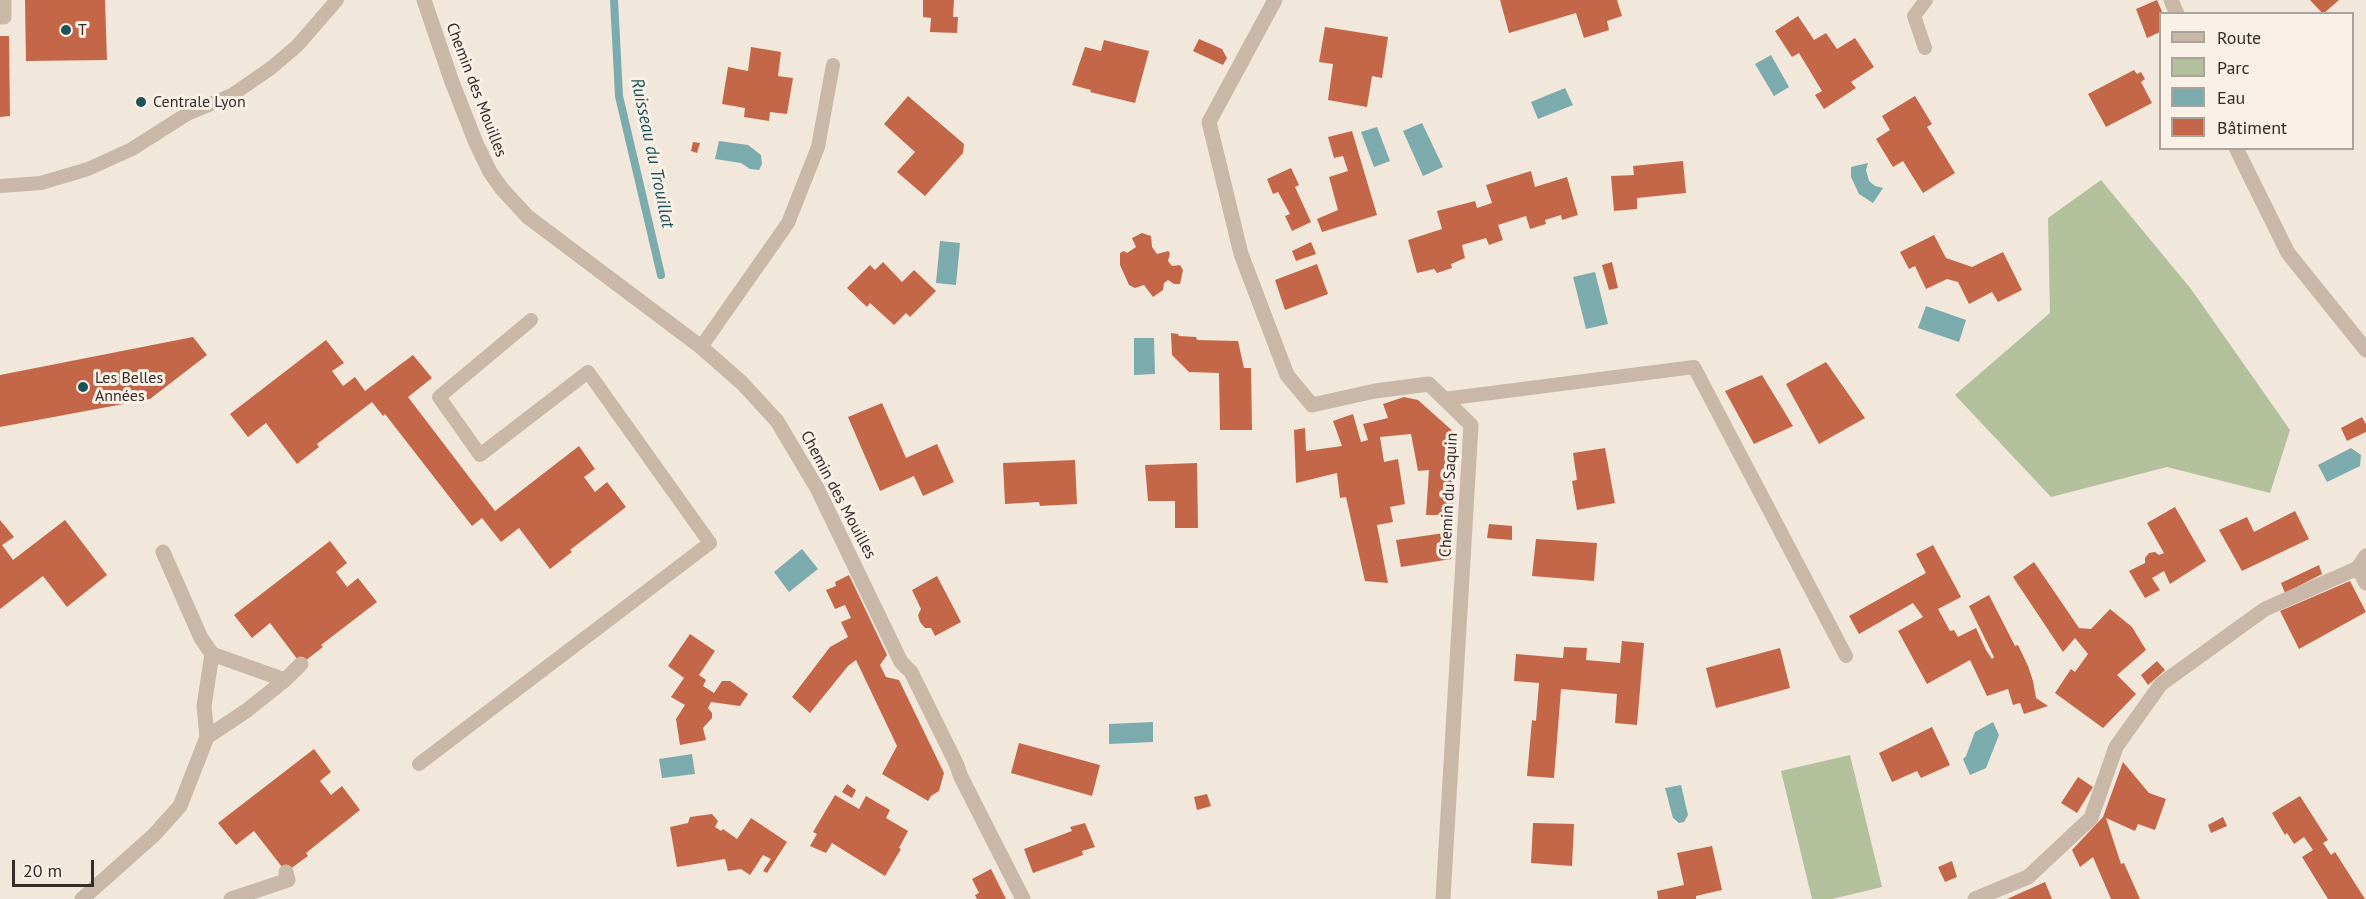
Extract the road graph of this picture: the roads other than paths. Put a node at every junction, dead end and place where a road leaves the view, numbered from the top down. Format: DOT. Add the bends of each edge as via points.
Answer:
graph roads {
  1 [pos="4,0"];
  2 [pos="337,0"];
  3 [pos="424,0"];
  4 [pos="1275,0"];
  5 [pos="1926,0"];
  6 [pos="0,17"];
  7 [pos="1925,48"];
  8 [pos="833,65"];
  9 [pos="2237,150"];
  10 [pos="0,186"];
  11 [pos="531,320"];
  12 [pos="701,347"];
  13 [pos="2366,350"];
  14 [pos="1444,399"];
  15 [pos="163,552"];
  16 [pos="2362,562"];
  17 [pos="2366,583"];
  18 [pos="212,654"];
  19 [pos="1846,656"];
  20 [pos="301,664"];
  21 [pos="285,680"];
  22 [pos="207,737"];
  23 [pos="419,764"];
  24 [pos="286,872"];
  25 [pos="82,899"];
  26 [pos="231,899"];
  27 [pos="1023,899"];
  28 [pos="1443,899"];
  29 [pos="1975,899"];
  1 -- 6 [label="street" via="4,17"];
  2 -- 10 [label="lane" via="297,46 232,95 188,114 132,149 88,169 41,183"];
  3 -- 12 [label="street, Chemin des Mouilles" via="476,143 502,189 528,218"];
  4 -- 14 [label="street, Chemin du Saquin" via="1209,122 1241,254 1287,375 1312,405 1429,384"];
  5 -- 7 [label="lane" via="1914,15"];
  8 -- 12 [label="lane" via="818,147 788,223"];
  9 -- 13 [label="street" via="2288,252"];
  11 -- 23 [label="lane" via="439,397 480,455 588,372 710,543"];
  12 -- 27 [label="street, Chemin des Mouilles" via="777,421 802,462"];
  14 -- 19 [label="lane" via="1694,367"];
  14 -- 28 [label="street, Chemin du Saquin" via="1471,425"];
  15 -- 18 [label="street"];
  16 -- 17 [label="street"];
  16 -- 29 [label="street" via="2265,609 2161,684 2116,747 2091,818 2028,877"];
  18 -- 21 [label="street"];
  18 -- 22 [label="street" via="204,706"];
  20 -- 21 [label="street"];
  21 -- 22 [label="street"];
  22 -- 25 [label="street" via="180,806 154,835"];
  24 -- 26 [label="street" via="288,880"];
}
